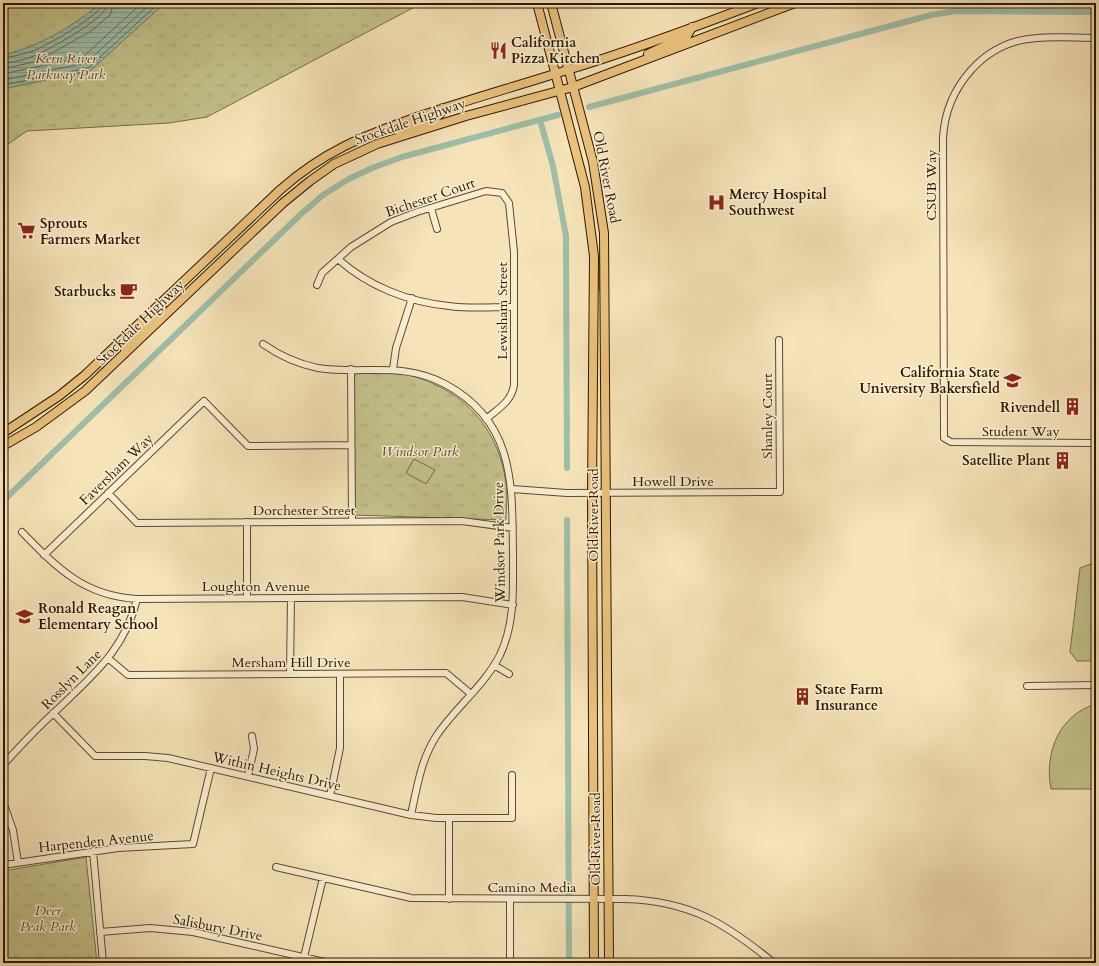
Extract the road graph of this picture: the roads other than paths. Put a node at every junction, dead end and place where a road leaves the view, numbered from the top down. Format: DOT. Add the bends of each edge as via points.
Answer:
graph roads {
  1 [pos="537,3"];
  2 [pos="551,3"];
  3 [pos="758,3"];
  4 [pos="795,3"];
  5 [pos="692,27"];
  6 [pos="1096,38"];
  7 [pos="638,62"];
  8 [pos="568,70"];
  9 [pos="556,74"];
  10 [pos="573,87"];
  11 [pos="560,91"];
  12 [pos="442,108"];
  13 [pos="384,141"];
  14 [pos="502,193"];
  15 [pos="431,208"];
  16 [pos="437,229"];
  17 [pos="338,259"];
  18 [pos="317,285"];
  19 [pos="593,291"];
  20 [pos="412,298"];
  21 [pos="161,303"];
  22 [pos="513,307"];
  23 [pos="606,339"];
  24 [pos="779,340"];
  25 [pos="263,344"];
  26 [pos="124,355"];
  27 [pos="350,369"];
  28 [pos="394,369"];
  29 [pos="486,419"];
  30 [pos="3,433"];
  31 [pos="946,441"];
  32 [pos="1096,443"];
  33 [pos="351,445"];
  34 [pos="3,446"];
  35 [pos="512,489"];
  36 [pos="780,492"];
  37 [pos="108,493"];
  38 [pos="592,493"];
  39 [pos="606,493"];
  40 [pos="247,522"];
  41 [pos="352,522"];
  42 [pos="513,528"];
  43 [pos="22,532"];
  44 [pos="44,555"];
  45 [pos="247,598"];
  46 [pos="290,598"];
  47 [pos="137,599"];
  48 [pos="513,605"];
  49 [pos="109,659"];
  50 [pos="494,665"];
  51 [pos="290,674"];
  52 [pos="340,674"];
  53 [pos="509,674"];
  54 [pos="1096,685"];
  55 [pos="1027,686"];
  56 [pos="471,694"];
  57 [pos="54,713"];
  58 [pos="252,736"];
  59 [pos="3,764"];
  60 [pos="211,768"];
  61 [pos="512,775"];
  62 [pos="248,776"];
  63 [pos="330,796"];
  64 [pos="3,802"];
  65 [pos="411,815"];
  66 [pos="449,818"];
  67 [pos="93,851"];
  68 [pos="18,863"];
  69 [pos="3,865"];
  70 [pos="276,867"];
  71 [pos="323,878"];
  72 [pos="449,899"];
  73 [pos="510,899"];
  74 [pos="594,899"];
  75 [pos="608,899"];
  76 [pos="100,932"];
  77 [pos="304,957"];
  78 [pos="103,963"];
  79 [pos="330,963"];
  80 [pos="510,963"];
  81 [pos="594,963"];
  82 [pos="608,963"];
  83 [pos="774,963"];
  1 -- 9 [label="main road, Old River Road"];
  2 -- 8 [label="main road, Old River Road"];
  3 -- 5 [label="main road, Stockdale Highway"];
  4 -- 7 [label="main road, Stockdale Highway"];
  5 -- 7 [label="main road" via="687,36 653,50"];
  5 -- 8 [label="main road, Stockdale Highway"];
  6 -- 31 [label="street, CSUB Way" via="1037,38 1018,41 1002,48 972,68 963,78 950,102 942,138 943,428"];
  7 -- 10 [label="main road, Stockdale Highway"];
  8 -- 9 [label="main road, Stockdale Highway"];
  8 -- 10 [label="main road, Old River Road"];
  9 -- 11 [label="main road, Old River Road"];
  9 -- 12 [label="main road, Stockdale Highway"];
  10 -- 11 [label="main road, Stockdale Highway"];
  10 -- 23 [label="main road, Old River Road" via="593,162 602,209"];
  11 -- 13 [label="main road, Stockdale Highway"];
  11 -- 19 [label="main road, Old River Road" via="589,210 594,256"];
  12 -- 13 [label="main road" via="435,118 394,133"];
  12 -- 21 [label="main road, Stockdale Highway" via="357,139 308,167 272,197"];
  13 -- 26 [label="main road, Stockdale Highway" via="338,162 301,187"];
  14 -- 15 [label="street, Bichester Court" via="486,191"];
  14 -- 22 [label="street, Lewisham Street" via="509,203 513,233"];
  15 -- 16 [label="street"];
  15 -- 17 [label="street, Bichester Court" via="404,216 376,230"];
  17 -- 18 [label="street, Bichester Court" via="322,273"];
  17 -- 20 [label="street" via="374,285"];
  19 -- 23 [label="main road" via="598,301 598,332"];
  19 -- 38 [label="main road, Old River Road"];
  20 -- 22 [label="street" via="448,306"];
  20 -- 28 [label="street" via="396,348"];
  21 -- 26 [label="main road" via="162,310 128,343"];
  21 -- 30 [label="main road, Stockdale Highway" via="66,391"];
  22 -- 29 [label="street, Lewisham Street" via="513,394"];
  23 -- 39 [label="main road, Old River Road"];
  24 -- 36 [label="street, Shanley Court"];
  25 -- 27 [label="street, Windsor Park Drive" via="281,356 306,365"];
  26 -- 34 [label="main road, Stockdale Highway" via="74,400"];
  27 -- 28 [label="street, Windsor Park Drive"];
  27 -- 33 [label="street"];
  28 -- 29 [label="street, Windsor Park Drive" via="423,375 445,384 467,399"];
  29 -- 35 [label="street, Windsor Park Drive" via="505,453"];
  31 -- 32 [label="street, Student Way"];
  33 -- 37 [label="street, Faversham Way" via="248,446 204,401"];
  33 -- 41 [label="street"];
  35 -- 38 [label="street, Howell Drive"];
  35 -- 42 [label="street, Windsor Park Drive"];
  36 -- 39 [label="street, Howell Drive"];
  37 -- 40 [label="street, Dorchester Street" via="137,523"];
  37 -- 44 [label="street, Faversham Way"];
  38 -- 39 [label="street, Howell Drive"];
  38 -- 74 [label="main road, Old River Road"];
  39 -- 75 [label="main road, Old River Road"];
  40 -- 41 [label="street, Dorchester Street"];
  40 -- 45 [label="street"];
  41 -- 42 [label="street, Dorchester Street" via="462,521"];
  42 -- 48 [label="street, Windsor Park Drive"];
  43 -- 44 [label="street, Loughton Avenue"];
  44 -- 47 [label="street, Loughton Avenue" via="67,576 90,588 117,597"];
  45 -- 46 [label="street, Loughton Avenue"];
  45 -- 47 [label="street, Loughton Avenue"];
  46 -- 48 [label="street, Loughton Avenue" via="462,597"];
  46 -- 51 [label="street"];
  47 -- 49 [label="street, Rosslyn Lane" via="130,625"];
  48 -- 50 [label="street, Windsor Park Drive" via="509,630"];
  49 -- 51 [label="street, Mersham Hill Drive" via="128,675"];
  49 -- 57 [label="street, Rosslyn Lane"];
  50 -- 53 [label="street"];
  50 -- 56 [label="street, Windsor Park Drive"];
  51 -- 52 [label="street, Mersham Hill Drive"];
  52 -- 56 [label="street, Mersham Hill Drive" via="446,673"];
  52 -- 63 [label="street" via="340,748"];
  54 -- 55 [label="street"];
  56 -- 65 [label="street, Windsor Park Drive" via="444,726 430,748 421,769"];
  57 -- 59 [label="street, Rosslyn Lane"];
  57 -- 60 [label="street, Within Heights Drive" via="95,756 156,756"];
  58 -- 62 [label="street" via="254,749"];
  60 -- 62 [label="street, Within Heights Drive"];
  60 -- 67 [label="street, Harpenden Avenue" via="193,844"];
  61 -- 66 [label="street, Within Heights Drive" via="512,818"];
  62 -- 63 [label="street, Within Heights Drive"];
  63 -- 65 [label="street, Within Heights Drive"];
  64 -- 68 [label="street" via="13,830"];
  65 -- 66 [label="street, Within Heights Drive"];
  66 -- 72 [label="street"];
  67 -- 68 [label="street, Harpenden Avenue"];
  67 -- 76 [label="street"];
  68 -- 69 [label="street, Harpenden Avenue"];
  70 -- 71 [label="street, Camino Media"];
  71 -- 72 [label="street, Camino Media" via="394,895"];
  71 -- 77 [label="street"];
  72 -- 73 [label="street, Camino Media"];
  73 -- 74 [label="street, Camino Media"];
  73 -- 80 [label="street"];
  74 -- 75 [label="street, Camino Media"];
  74 -- 81 [label="main road, Old River Road"];
  75 -- 82 [label="main road, Old River Road"];
  75 -- 83 [label="street, Camino Media" via="659,901 692,910 732,930"];
  76 -- 77 [label="street, Salisbury Drive" via="150,928 192,932"];
  76 -- 78 [label="street"];
  77 -- 79 [label="street, Salisbury Drive"];
}
